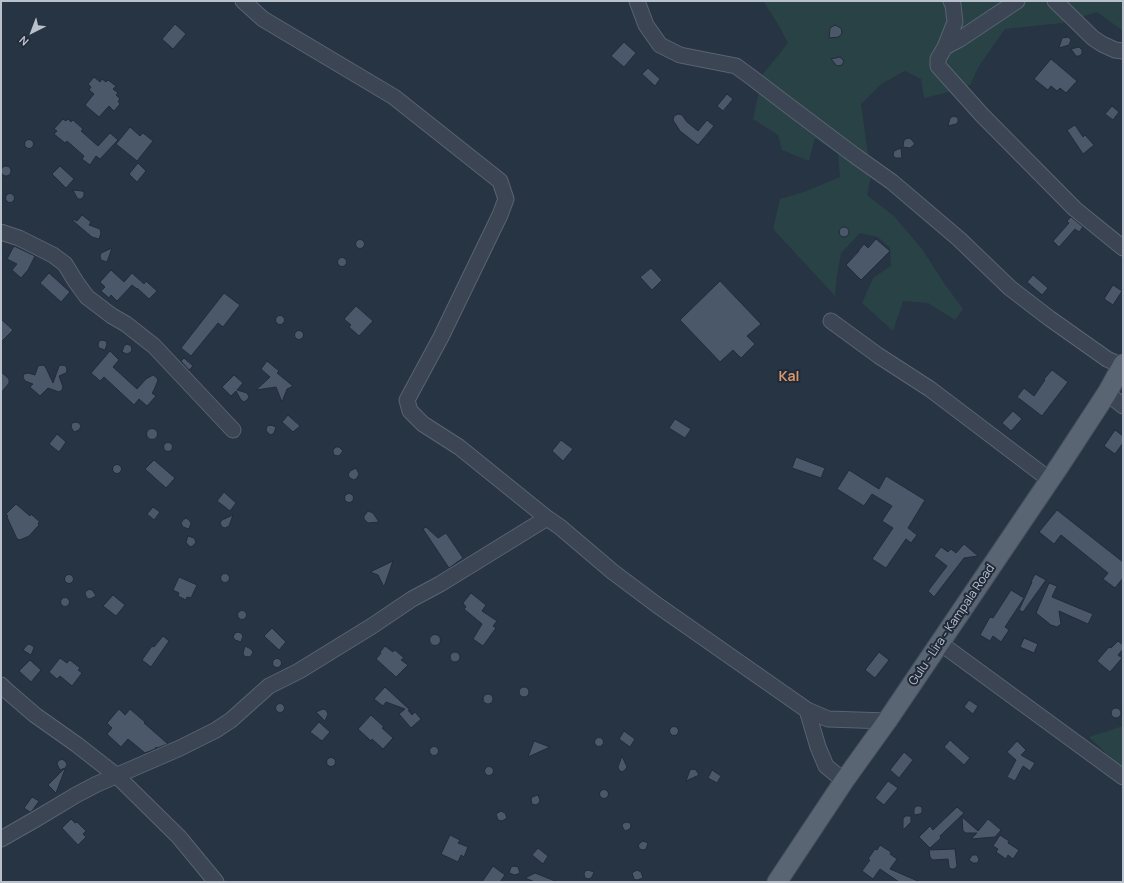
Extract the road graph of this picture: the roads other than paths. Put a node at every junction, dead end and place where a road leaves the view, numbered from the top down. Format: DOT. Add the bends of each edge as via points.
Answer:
graph roads {
  1 [pos="243,1"];
  2 [pos="637,1"];
  3 [pos="950,1"];
  4 [pos="1017,1"];
  5 [pos="1055,1"];
  6 [pos="945,47"];
  7 [pos="1123,51"];
  8 [pos="1,232"];
  9 [pos="1123,248"];
  10 [pos="831,321"];
  11 [pos="1123,365"];
  12 [pos="1107,393"];
  13 [pos="1123,406"];
  14 [pos="233,430"];
  15 [pos="1050,480"];
  16 [pos="547,518"];
  17 [pos="940,643"];
  18 [pos="1,685"];
  19 [pos="807,710"];
  20 [pos="887,721"];
  21 [pos="117,776"];
  22 [pos="1123,777"];
  23 [pos="844,781"];
  24 [pos="1,839"];
  25 [pos="216,882"];
  26 [pos="777,882"];
  1 -- 16 [label="street" via="263,19 394,97 500,181 506,199 500,215 407,400 410,411 423,424 459,447"];
  2 -- 11 [label="street" via="646,25 660,45 680,55 736,66 751,76 892,182 959,239 1010,288 1106,359"];
  3 -- 6 [label="street" via="955,22"];
  4 -- 6 [label="street"];
  5 -- 7 [label="street" via="1102,44"];
  6 -- 9 [label="street" via="938,59 938,66 982,115 1075,209"];
  8 -- 14 [label="street" via="19,238 66,264 87,297 154,346"];
  10 -- 15 [label="street" via="930,389"];
  11 -- 12 [label="main road, Gulu - Lira - Kampala Road"];
  12 -- 13 [label="street"];
  12 -- 15 [label="main road, Gulu - Lira - Kampala Road"];
  15 -- 17 [label="main road, Gulu - Lira - Kampala Road"];
  16 -- 19 [label="street" via="657,605"];
  16 -- 21 [label="street" via="269,686 216,730"];
  17 -- 20 [label="main road, Gulu - Lira - Kampala Road"];
  17 -- 22 [label="street"];
  18 -- 21 [label="street" via="35,715"];
  19 -- 20 [label="street" via="828,719"];
  19 -- 23 [label="street" via="826,766"];
  20 -- 23 [label="main road, Gulu - Lira - Kampala Road"];
  21 -- 24 [label="street" via="76,795"];
  21 -- 25 [label="street" via="179,837"];
  23 -- 26 [label="main road, Gulu - Lira - Kampala Road"];
}
